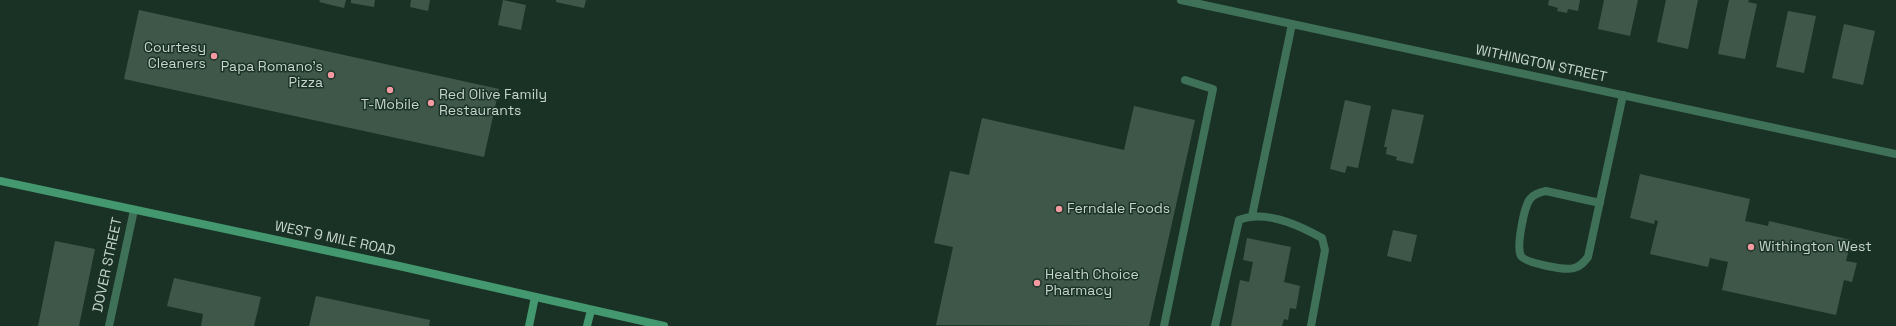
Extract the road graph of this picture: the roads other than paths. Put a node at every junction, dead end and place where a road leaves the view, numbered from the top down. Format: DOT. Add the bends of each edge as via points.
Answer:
graph roads {
  1 [pos="1181,0"];
  2 [pos="1292,24"];
  3 [pos="1185,80"];
  4 [pos="1623,95"];
  5 [pos="1896,154"];
  6 [pos="0,181"];
  7 [pos="1600,203"];
  8 [pos="134,210"];
  9 [pos="1252,216"];
  10 [pos="535,297"];
  11 [pos="590,310"];
  12 [pos="108,326"];
  13 [pos="529,326"];
  14 [pos="587,326"];
  15 [pos="664,326"];
  16 [pos="1164,326"];
  17 [pos="1215,326"];
  18 [pos="1312,326"];
  1 -- 2 [label="street, WITHINGTON STREET"];
  2 -- 4 [label="street, WITHINGTON STREET"];
  2 -- 9 [label="street"];
  3 -- 16 [label="street" via="1213,89"];
  4 -- 5 [label="street, WITHINGTON STREET"];
  4 -- 7 [label="street"];
  6 -- 8 [label="main road, WEST 9 MILE ROAD"];
  7 -- 7 [label="street" via="1588,257 1583,263 1574,268 1563,269 1525,260 1520,255 1519,246 1527,205 1531,198 1546,191"];
  8 -- 10 [label="main road, WEST 9 MILE ROAD"];
  8 -- 12 [label="street, DOVER STREET"];
  9 -- 17 [label="street" via="1239,220"];
  9 -- 18 [label="street" via="1276,218 1303,227 1322,238 1325,250"];
  10 -- 11 [label="main road, WEST 9 MILE ROAD"];
  10 -- 13 [label="main road"];
  11 -- 14 [label="main road"];
  11 -- 15 [label="main road, WEST 9 MILE ROAD"];
}
